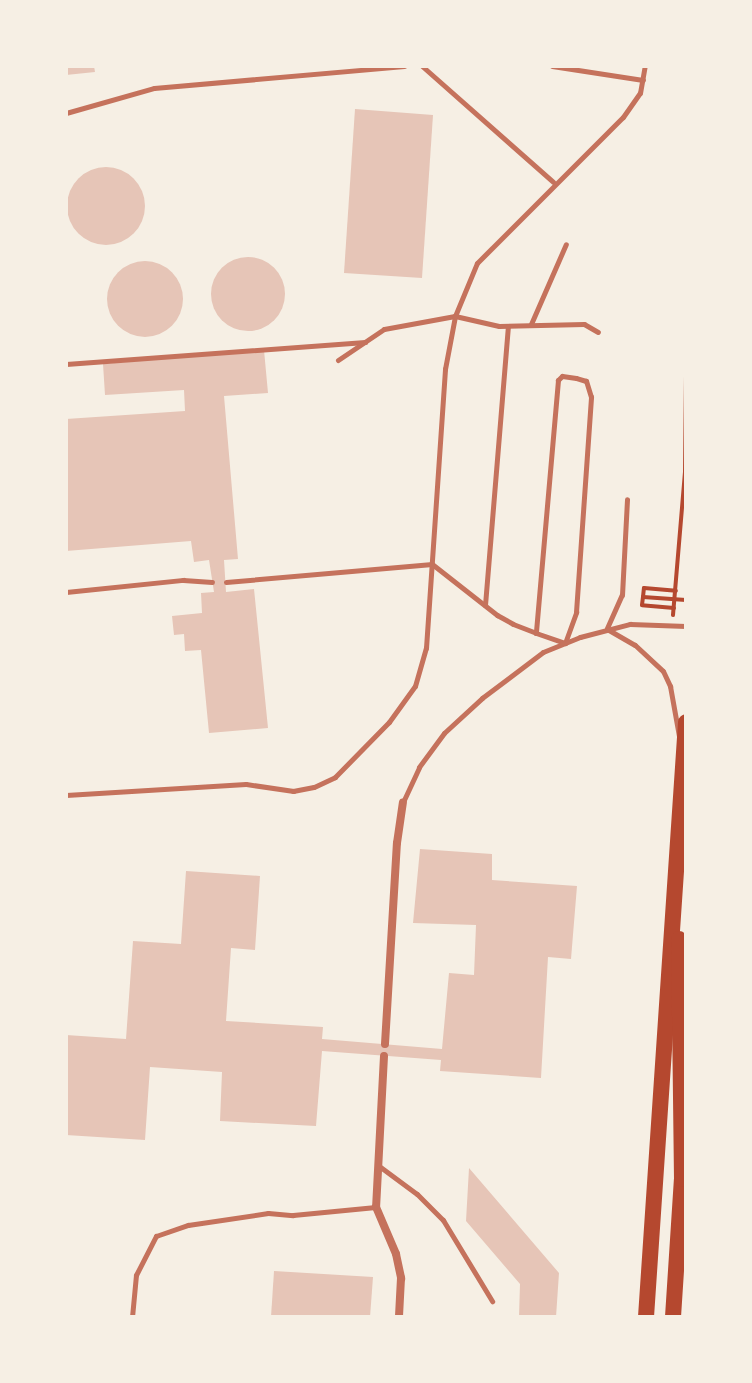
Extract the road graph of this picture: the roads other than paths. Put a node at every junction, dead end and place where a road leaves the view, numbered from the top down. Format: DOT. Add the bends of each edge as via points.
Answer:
graph roads {
  1 [pos="404,66"];
  2 [pos="422,66"];
  3 [pos="552,66"];
  4 [pos="645,66"];
  5 [pos="643,80"];
  6 [pos="66,113"];
  7 [pos="553,182"];
  8 [pos="566,244"];
  9 [pos="455,316"];
  10 [pos="531,324"];
  11 [pos="508,326"];
  12 [pos="598,332"];
  13 [pos="365,342"];
  14 [pos="338,360"];
  15 [pos="66,364"];
  16 [pos="627,499"];
  17 [pos="432,564"];
  18 [pos="212,582"];
  19 [pos="226,582"];
  20 [pos="66,592"];
  21 [pos="485,606"];
  22 [pos="686,626"];
  23 [pos="606,629"];
  24 [pos="536,633"];
  25 [pos="565,643"];
  26 [pos="686,722"];
  27 [pos="683,755"];
  28 [pos="66,795"];
  29 [pos="403,802"];
  30 [pos="675,849"];
  31 [pos="385,1044"];
  32 [pos="384,1056"];
  33 [pos="378,1166"];
  34 [pos="376,1207"];
  35 [pos="492,1301"];
  36 [pos="132,1317"];
  37 [pos="399,1317"];
  38 [pos="646,1317"];
  39 [pos="673,1317"];
  1 -- 6 [label="lane" via="154,88"];
  2 -- 7 [label="lane"];
  3 -- 5 [label="lane"];
  4 -- 5 [label="lane"];
  5 -- 7 [label="lane" via="623,117"];
  7 -- 9 [label="lane" via="477,263"];
  8 -- 10 [label="lane"];
  9 -- 11 [label="lane"];
  9 -- 13 [label="lane" via="384,329"];
  9 -- 17 [label="lane" via="445,369"];
  10 -- 11 [label="lane"];
  10 -- 12 [label="lane" via="584,324"];
  11 -- 21 [label="lane"];
  13 -- 14 [label="lane"];
  13 -- 15 [label="lane"];
  16 -- 23 [label="lane" via="622,595"];
  17 -- 19 [label="lane"];
  17 -- 21 [label="lane"];
  17 -- 28 [label="lane" via="426,648 415,686 389,722 335,777 293,791 246,784"];
  18 -- 20 [label="lane"];
  21 -- 24 [label="lane"];
  22 -- 23 [label="lane" via="630,624"];
  23 -- 25 [label="lane"];
  23 -- 27 [label="lane" via="642,650 663,671 673,695"];
  24 -- 25 [label="lane"];
  24 -- 25 [label="lane" via="562,376 586,381 591,397 576,612"];
  25 -- 29 [label="lane" via="514,672 444,733 419,767"];
  26 -- 27 [label="main road"];
  27 -- 30 [label="main road"];
  29 -- 31 [label="street"];
  30 -- 38 [label="main road"];
  30 -- 39 [label="main road" via="682,1179"];
  32 -- 33 [label="street"];
  33 -- 34 [label="street"];
  33 -- 35 [label="lane" via="443,1220"];
  34 -- 36 [label="lane" via="268,1213 188,1225 156,1236 136,1275"];
  34 -- 37 [label="street" via="396,1254"];
}
